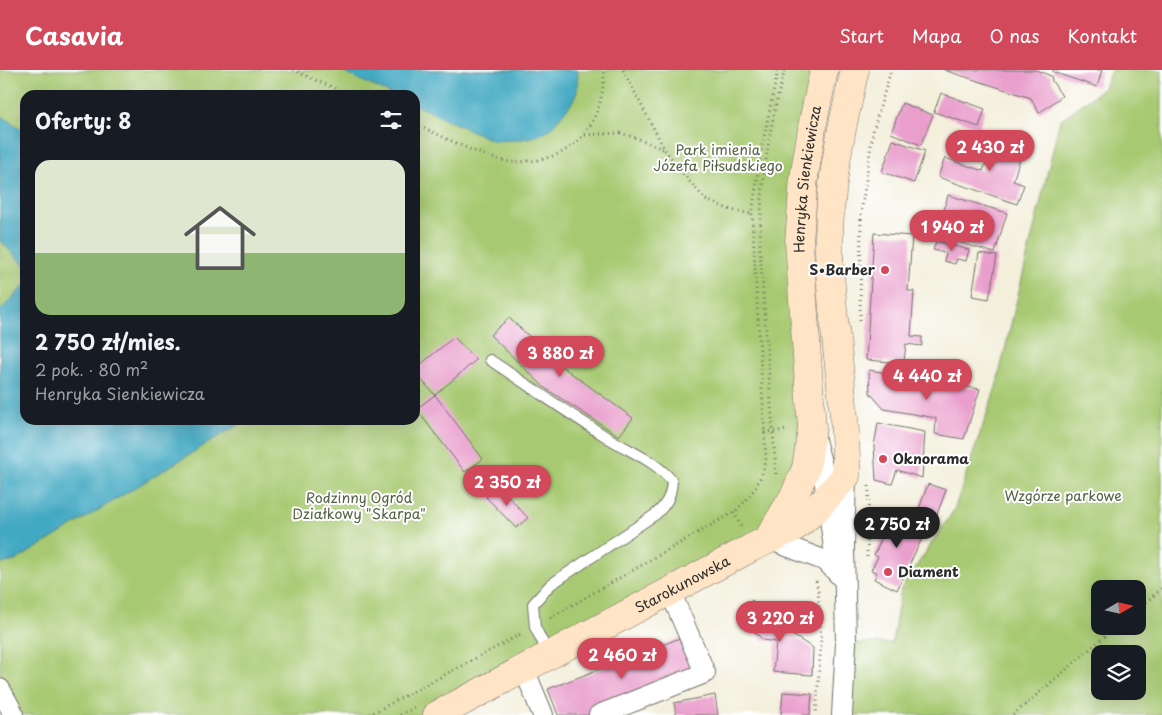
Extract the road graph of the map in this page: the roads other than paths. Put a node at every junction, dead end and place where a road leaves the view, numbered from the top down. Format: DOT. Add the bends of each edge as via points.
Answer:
graph roads {
  1 [pos="824,70"];
  2 [pos="855,70"];
  3 [pos="490,360"];
  4 [pos="812,428"];
  5 [pos="846,476"];
  6 [pos="826,497"];
  7 [pos="757,532"];
  8 [pos="844,580"];
  9 [pos="670,591"];
  10 [pos="550,656"];
  11 [pos="524,668"];
  12 [pos="0,689"];
  13 [pos="427,710"];
  14 [pos="12,715"];
  15 [pos="543,715"];
  16 [pos="599,715"];
  17 [pos="842,715"];
  1 -- 4 [label="street, Henryka Sienkiewicza" via="804,178 799,242"];
  2 -- 5 [label="street, Henryka Sienkiewicza" via="838,152 830,228 830,270 845,425"];
  3 -- 10 [label="lane" via="606,437 652,463 672,481 666,505 656,514 550,585 533,604 535,627"];
  4 -- 6 [label="street, Henryka Sienkiewicza"];
  4 -- 7 [label="street" via="806,468 796,494 778,519"];
  5 -- 6 [label="street"];
  5 -- 8 [label="street, Henryka Sienkiewicza"];
  6 -- 7 [label="street" via="795,527"];
  6 -- 8 [label="street, Henryka Sienkiewicza" via="834,552"];
  7 -- 8 [label="street" via="826,562"];
  7 -- 9 [label="street, Starokunowska"];
  8 -- 17 [label="street, Henryka Sienkiewicza" via="846,643"];
  9 -- 10 [label="street, Starokunowska"];
  9 -- 16 [label="street" via="705,673"];
  10 -- 11 [label="street, Starokunowska"];
  11 -- 13 [label="street, Starokunowska"];
  11 -- 15 [label="street"];
  12 -- 14 [label="street"];
}
